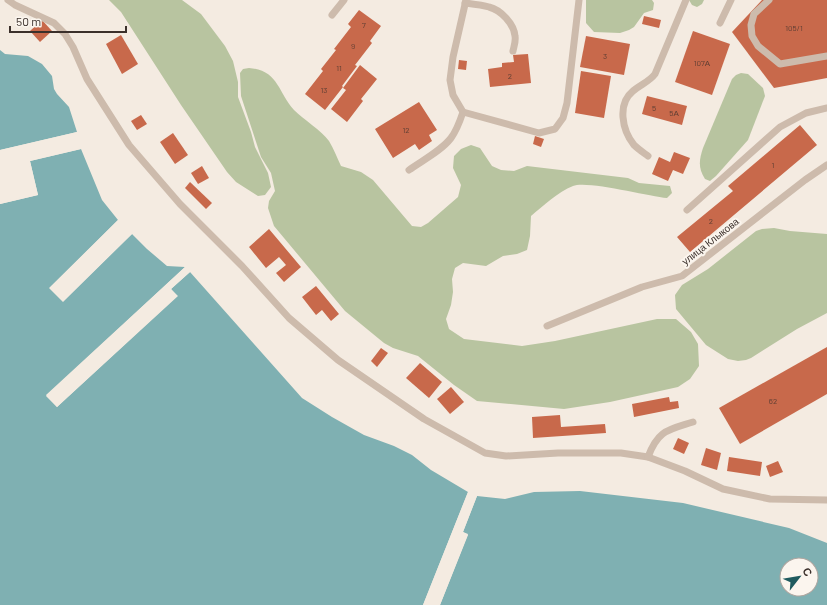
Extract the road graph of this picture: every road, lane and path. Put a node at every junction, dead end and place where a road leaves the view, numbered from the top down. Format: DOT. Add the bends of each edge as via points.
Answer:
graph roads {
  1 [pos="8,0"];
  2 [pos="344,0"];
  3 [pos="579,0"];
  4 [pos="686,0"];
  5 [pos="731,0"];
  6 [pos="769,0"];
  7 [pos="465,2"];
  8 [pos="332,15"];
  9 [pos="720,23"];
  10 [pos="513,51"];
  11 [pos="827,56"];
  12 [pos="827,108"];
  13 [pos="463,112"];
  14 [pos="648,156"];
  15 [pos="827,165"];
  16 [pos="409,170"];
  17 [pos="687,210"];
  18 [pos="547,326"];
  19 [pos="693,422"];
  20 [pos="648,456"];
  21 [pos="827,500"];
  1 -- 20 [label="lane" via="54,23 65,34 87,78 129,145 180,204 289,318 338,360 424,418 485,453 506,456 608,452"];
  2 -- 8 [label="lane"];
  3 -- 13 [label="lane" via="568,103 563,118 555,129 539,133"];
  4 -- 14 [label="lane" via="655,74 651,80 632,91 624,103 626,132 634,145"];
  5 -- 9 [label="lane"];
  6 -- 11 [label="lane" via="754,14 751,25 752,36 758,46 780,64"];
  7 -- 10 [label="lane" via="490,7 503,16 513,28"];
  7 -- 13 [label="lane" via="450,80 453,96"];
  12 -- 17 [label="lane" via="806,113 780,127"];
  13 -- 16 [label="lane" via="451,138"];
  15 -- 18 [label="lane, улица Клыкова" via="682,276 642,287"];
  19 -- 20 [label="lane" via="664,431 652,445"];
  20 -- 21 [label="lane" via="723,489 770,499"];
}
